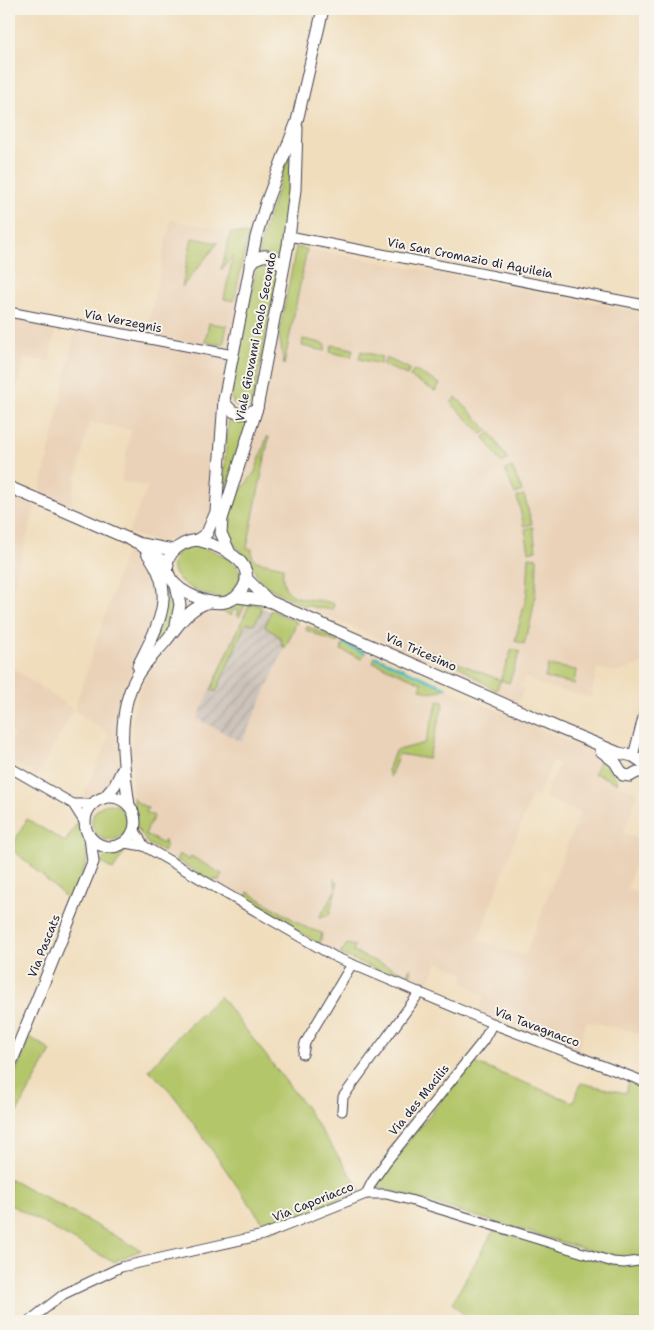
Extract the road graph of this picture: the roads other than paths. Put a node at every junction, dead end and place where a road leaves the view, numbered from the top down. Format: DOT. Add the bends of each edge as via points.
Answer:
graph roads {
  1 [pos="323,9"];
  2 [pos="297,121"];
  3 [pos="289,236"];
  4 [pos="250,265"];
  5 [pos="284,267"];
  6 [pos="645,305"];
  7 [pos="9,312"];
  8 [pos="233,354"];
  9 [pos="224,400"];
  10 [pos="257,408"];
  11 [pos="9,487"];
  12 [pos="198,540"];
  13 [pos="138,543"];
  14 [pos="173,550"];
  15 [pos="230,553"];
  16 [pos="168,564"];
  17 [pos="246,578"];
  18 [pos="176,585"];
  19 [pos="237,597"];
  20 [pos="269,601"];
  21 [pos="209,602"];
  22 [pos="176,625"];
  23 [pos="131,688"];
  24 [pos="645,710"];
  25 [pos="562,730"];
  26 [pos="637,763"];
  27 [pos="618,765"];
  28 [pos="124,766"];
  29 [pos="9,767"];
  30 [pos="104,798"];
  31 [pos="73,804"];
  32 [pos="93,804"];
  33 [pos="129,805"];
  34 [pos="85,823"];
  35 [pos="134,829"];
  36 [pos="90,837"];
  37 [pos="124,843"];
  38 [pos="144,846"];
  39 [pos="112,847"];
  40 [pos="93,862"];
  41 [pos="352,964"];
  42 [pos="420,992"];
  43 [pos="493,1024"];
  44 [pos="303,1054"];
  45 [pos="9,1068"];
  46 [pos="645,1081"];
  47 [pos="342,1111"];
  48 [pos="366,1194"];
  49 [pos="645,1260"];
  50 [pos="29,1321"];
  1 -- 2 [label="main road, Viale Giovanni Paolo Secondo"];
  2 -- 3 [label="main road, Viale Giovanni Paolo Secondo" via="295,190"];
  2 -- 4 [label="main road, Viale Giovanni Paolo Secondo" via="266,203"];
  3 -- 5 [label="main road, Viale Giovanni Paolo Secondo"];
  3 -- 6 [label="street, Via San Cromazio di Aquileia"];
  4 -- 5 [label="main road" via="260,256 267,255 273,256"];
  4 -- 8 [label="main road, Viale Giovanni Paolo Secondo"];
  5 -- 10 [label="main road, Viale Giovanni Paolo Secondo"];
  7 -- 8 [label="street, Via Verzegnis"];
  8 -- 9 [label="main road, Viale Giovanni Paolo Secondo"];
  9 -- 10 [label="main road" via="237,414"];
  9 -- 12 [label="main road, Viale Giovanni Paolo Secondo" via="216,512 207,533"];
  10 -- 15 [label="main road, Viale Giovanni Paolo Secondo" via="222,519 221,533"];
  11 -- 13 [label="main road"];
  12 -- 14 [label="main road"];
  12 -- 15 [label="main road"];
  13 -- 14 [label="main road"];
  13 -- 16 [label="main road"];
  13 -- 23 [label="main road" via="158,571 163,608"];
  14 -- 16 [label="main road"];
  15 -- 17 [label="main road" via="244,566"];
  16 -- 18 [label="main road"];
  17 -- 19 [label="main road"];
  17 -- 20 [label="main road, Via Tricesimo"];
  18 -- 21 [label="main road"];
  18 -- 22 [label="main road" via="180,605"];
  19 -- 20 [label="main road, Via Tricesimo"];
  19 -- 21 [label="main road" via="222,603"];
  20 -- 25 [label="main road, Via Tricesimo"];
  21 -- 22 [label="main road" via="193,609"];
  22 -- 23 [label="main road" via="140,670"];
  23 -- 28 [label="main road" via="124,719"];
  24 -- 26 [label="street"];
  25 -- 26 [label="main road, Via Tricesimo"];
  25 -- 27 [label="main road, Via Tricesimo" via="604,752"];
  26 -- 27 [label="main road" via="619,760"];
  26 -- 27 [label="main road, Via Tricesimo" via="630,776 625,776"];
  28 -- 30 [label="main road" via="119,779"];
  28 -- 33 [label="main road"];
  29 -- 31 [label="street"];
  30 -- 32 [label="main road"];
  30 -- 33 [label="main road"];
  31 -- 32 [label="street"];
  31 -- 34 [label="street"];
  32 -- 34 [label="main road"];
  33 -- 35 [label="main road" via="135,821"];
  34 -- 36 [label="main road"];
  35 -- 37 [label="main road"];
  35 -- 38 [label="street, Via Tavagnacco"];
  36 -- 39 [label="main road"];
  36 -- 40 [label="main road, Via Pascats"];
  37 -- 38 [label="street, Via Tavagnacco"];
  37 -- 39 [label="main road"];
  38 -- 41 [label="street, Via Tavagnacco" via="322,950"];
  39 -- 40 [label="main road, Via Pascats"];
  40 -- 45 [label="main road, Via Pascats"];
  41 -- 42 [label="street, Via Tavagnacco"];
  41 -- 44 [label="street" via="305,1043"];
  42 -- 43 [label="street, Via Tavagnacco"];
  42 -- 47 [label="street" via="343,1096"];
  43 -- 46 [label="street, Via Tavagnacco"];
  43 -- 48 [label="street, Via des Macilis" via="483,1041 386,1162"];
  48 -- 49 [label="street, Via Caporiacco" via="386,1194 410,1200 613,1262"];
  48 -- 50 [label="street, Via Caporiacco" via="263,1235 121,1267 64,1294"];
}
